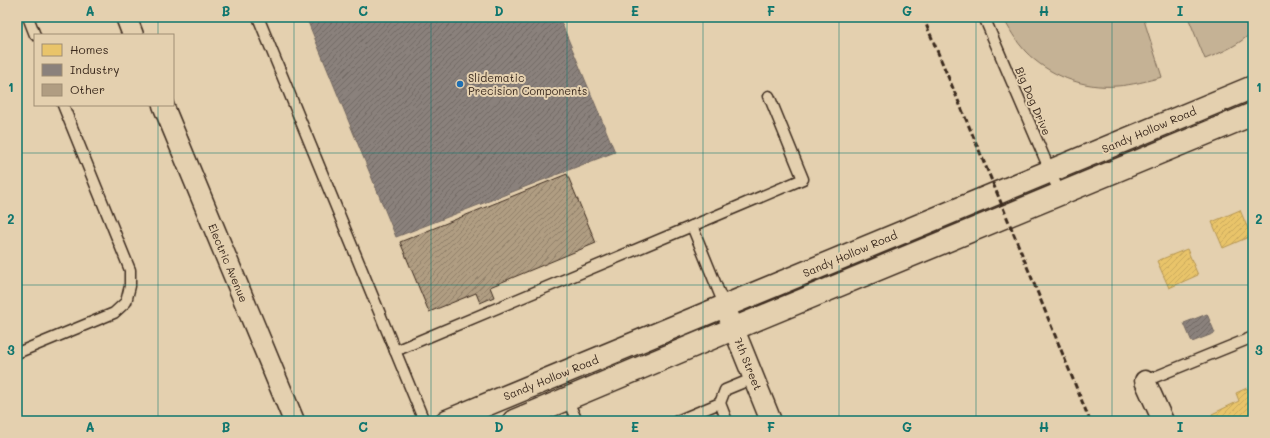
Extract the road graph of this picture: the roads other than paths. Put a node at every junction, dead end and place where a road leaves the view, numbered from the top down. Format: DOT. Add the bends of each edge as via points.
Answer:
graph roads {
  1 [pos="28,17"];
  2 [pos="126,17"];
  3 [pos="258,17"];
  4 [pos="984,17"];
  5 [pos="35,34"];
  6 [pos="133,34"];
  7 [pos="1253,86"];
  8 [pos="769,96"];
  9 [pos="63,106"];
  10 [pos="162,106"];
  11 [pos="1253,114"];
  12 [pos="1050,171"];
  13 [pos="1060,194"];
  14 [pos="692,226"];
  15 [pos="725,306"];
  16 [pos="733,329"];
  17 [pos="1253,337"];
  18 [pos="395,351"];
  19 [pos="17,353"];
  20 [pos="754,378"];
  21 [pos="1145,381"];
  22 [pos="567,399"];
  23 [pos="720,404"];
  24 [pos="294,421"];
  25 [pos="424,421"];
  26 [pos="447,421"];
  27 [pos="514,421"];
  28 [pos="577,421"];
  29 [pos="677,421"];
  30 [pos="727,421"];
  31 [pos="771,421"];
  32 [pos="1163,421"];
  1 -- 5 [label="lane"];
  2 -- 6 [label="street"];
  3 -- 18 [label="lane"];
  4 -- 12 [label="lane, Big Dog Drive"];
  7 -- 12 [label="street, Sandy Hollow Road"];
  8 -- 14 [label="lane" via="803,179"];
  9 -- 19 [label="lane" via="130,270 130,286 126,302 114,313"];
  10 -- 24 [label="street, Electric Avenue"];
  11 -- 13 [label="street"];
  12 -- 13 [label="lane, Big Dog Drive"];
  12 -- 15 [label="street, Sandy Hollow Road"];
  13 -- 16 [label="street"];
  14 -- 15 [label="lane"];
  14 -- 18 [label="lane"];
  15 -- 16 [label="street, 7th Street"];
  15 -- 26 [label="street, Sandy Hollow Road"];
  16 -- 20 [label="street, 7th Street"];
  16 -- 22 [label="street"];
  17 -- 21 [label="lane"];
  18 -- 25 [label="lane"];
  20 -- 23 [label="lane" via="725,390"];
  20 -- 31 [label="street, 7th Street"];
  21 -- 32 [label="street"];
  22 -- 27 [label="street"];
  22 -- 28 [label="lane"];
  23 -- 29 [label="lane"];
  23 -- 30 [label="lane"];
}
